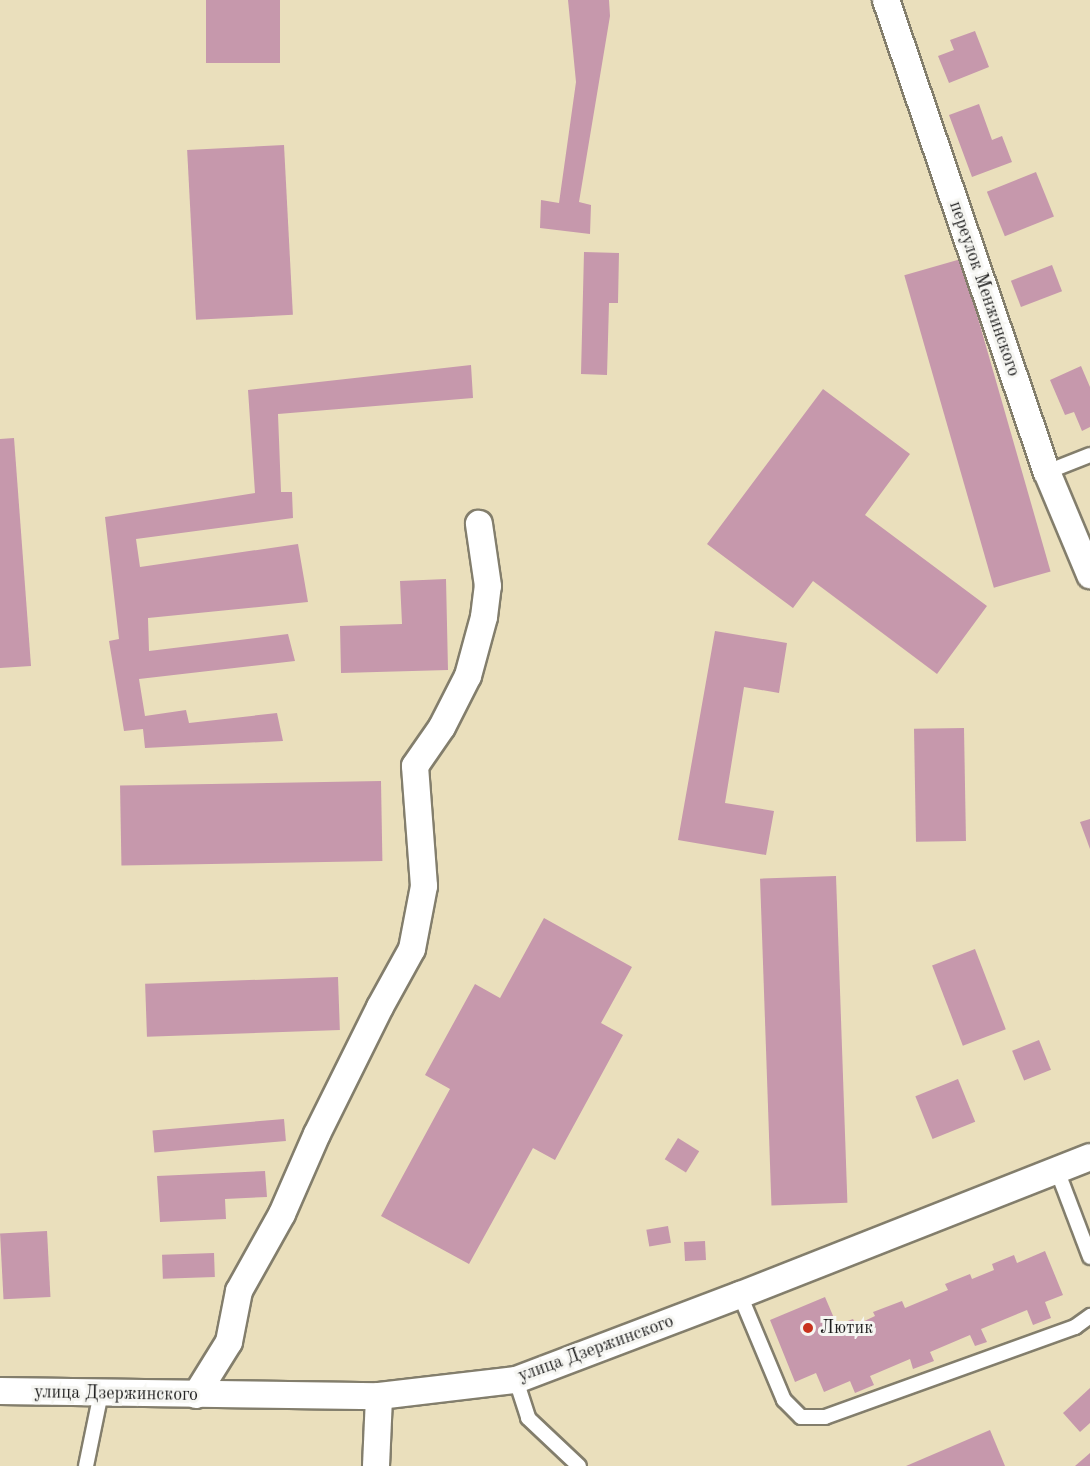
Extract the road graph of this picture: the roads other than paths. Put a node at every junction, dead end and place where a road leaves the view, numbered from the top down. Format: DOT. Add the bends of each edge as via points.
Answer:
graph roads {
  1 [pos="886,0"];
  2 [pos="1090,455"];
  3 [pos="1047,472"];
  4 [pos="479,524"];
  5 [pos="1090,575"];
  6 [pos="1090,1157"];
  7 [pos="1057,1170"];
  8 [pos="1090,1257"];
  9 [pos="740,1295"];
  10 [pos="1090,1316"];
  11 [pos="516,1380"];
  12 [pos="0,1391"];
  13 [pos="101,1393"];
  14 [pos="196,1395"];
  15 [pos="380,1396"];
  16 [pos="86,1466"];
  17 [pos="376,1466"];
  18 [pos="579,1466"];
  1 -- 3 [label="street, переулок Менжинского"];
  2 -- 3 [label="lane"];
  3 -- 5 [label="street, переулок Менжинского"];
  4 -- 14 [label="street" via="488,586 484,617 468,676 442,728 416,766 424,886 412,950 317,1134 282,1214 239,1290 229,1342"];
  6 -- 7 [label="street, улица Дзержинского"];
  7 -- 8 [label="lane"];
  7 -- 9 [label="street, улица Дзержинского"];
  9 -- 10 [label="lane" via="784,1400 801,1417 825,1417 1075,1327"];
  9 -- 11 [label="street, улица Дзержинского"];
  11 -- 15 [label="street, улица Дзержинского"];
  11 -- 18 [label="lane" via="528,1418"];
  12 -- 13 [label="street, улица Дзержинского"];
  13 -- 14 [label="street, улица Дзержинского"];
  13 -- 16 [label="lane"];
  14 -- 15 [label="street, улица Дзержинского"];
  15 -- 17 [label="street"];
}
